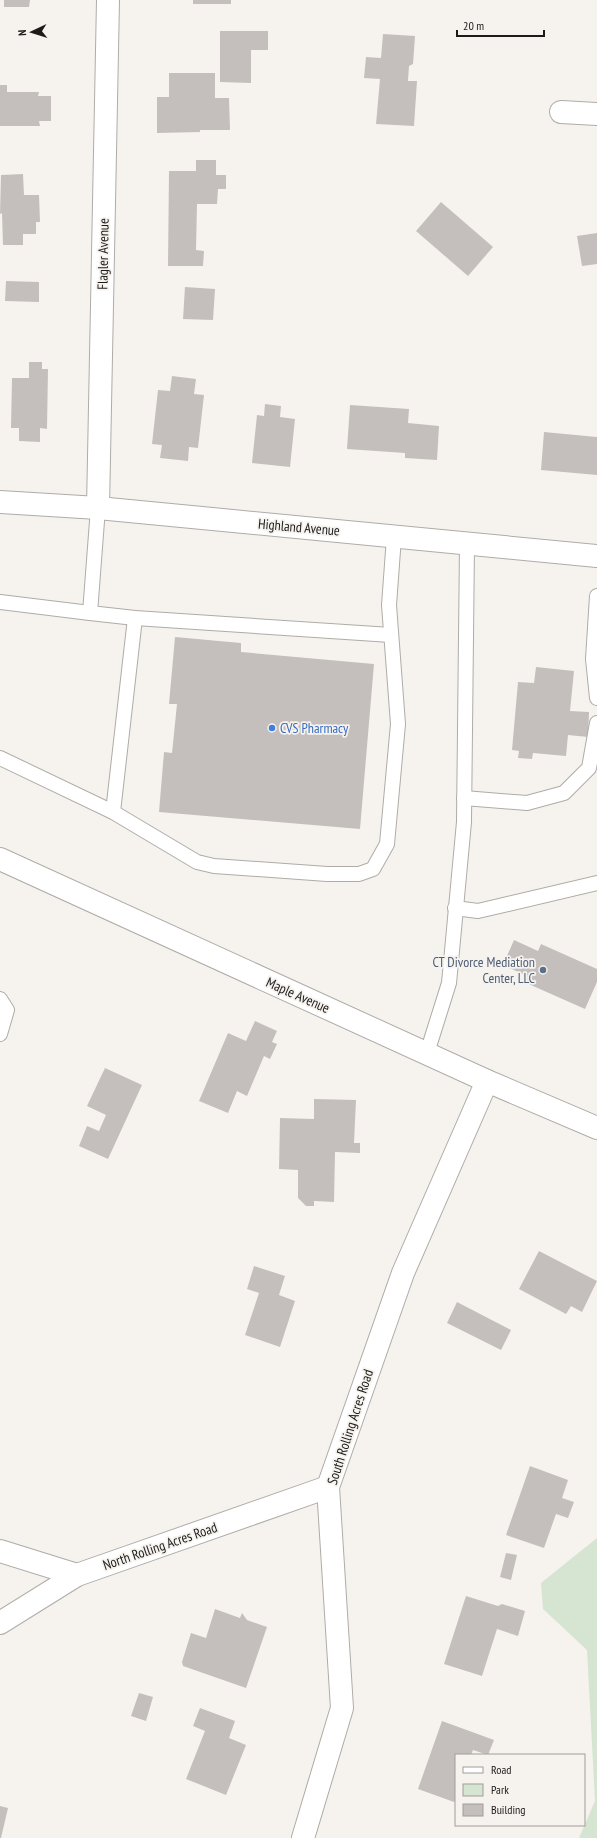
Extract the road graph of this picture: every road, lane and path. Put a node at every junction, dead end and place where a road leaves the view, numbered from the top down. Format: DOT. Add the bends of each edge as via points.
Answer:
graph roads {
  1 [pos="108,0"];
  2 [pos="561,112"];
  3 [pos="597,114"];
  4 [pos="0,502"];
  5 [pos="98,508"];
  6 [pos="394,537"];
  7 [pos="467,544"];
  8 [pos="597,556"];
  9 [pos="597,596"];
  10 [pos="0,602"];
  11 [pos="90,613"];
  12 [pos="135,618"];
  13 [pos="391,635"];
  14 [pos="597,698"];
  15 [pos="597,723"];
  16 [pos="0,758"];
  17 [pos="464,798"];
  18 [pos="113,812"];
  19 [pos="0,859"];
  20 [pos="597,884"];
  21 [pos="455,908"];
  22 [pos="0,999"];
  23 [pos="0,1034"];
  24 [pos="427,1053"];
  25 [pos="487,1081"];
  26 [pos="597,1128"];
  27 [pos="328,1487"];
  28 [pos="0,1551"];
  29 [pos="77,1575"];
  30 [pos="0,1622"];
  31 [pos="303,1838"];
  1 -- 5 [label="main road, Flagler Avenue"];
  2 -- 3 [label="main road"];
  4 -- 5 [label="main road, Highland Avenue"];
  5 -- 6 [label="main road, Highland Avenue"];
  5 -- 11 [label="lane"];
  6 -- 7 [label="main road, Highland Avenue"];
  6 -- 13 [label="lane" via="389,605"];
  7 -- 8 [label="main road, Highland Avenue"];
  7 -- 17 [label="lane"];
  9 -- 14 [label="lane" via="593,659"];
  10 -- 11 [label="lane"];
  11 -- 12 [label="lane"];
  12 -- 13 [label="lane"];
  12 -- 18 [label="lane"];
  13 -- 18 [label="lane" via="398,724 387,844 373,868 359,874 327,874 214,866 197,862"];
  15 -- 17 [label="lane" via="589,768 564,793 527,803"];
  16 -- 18 [label="lane"];
  17 -- 21 [label="lane"];
  19 -- 24 [label="main road, Maple Avenue"];
  20 -- 21 [label="lane" via="478,911"];
  21 -- 24 [label="lane" via="448,983"];
  22 -- 23 [label="lane" via="7,1010"];
  24 -- 25 [label="main road, Maple Avenue"];
  25 -- 26 [label="main road, Maple Avenue"];
  25 -- 27 [label="main road, South Rolling Acres Road" via="403,1273"];
  27 -- 29 [label="main road, North Rolling Acres Road"];
  27 -- 31 [label="main road, South Rolling Acres Road" via="342,1708"];
  28 -- 29 [label="main road"];
  29 -- 30 [label="main road, North Rolling Acres Road"];
}
